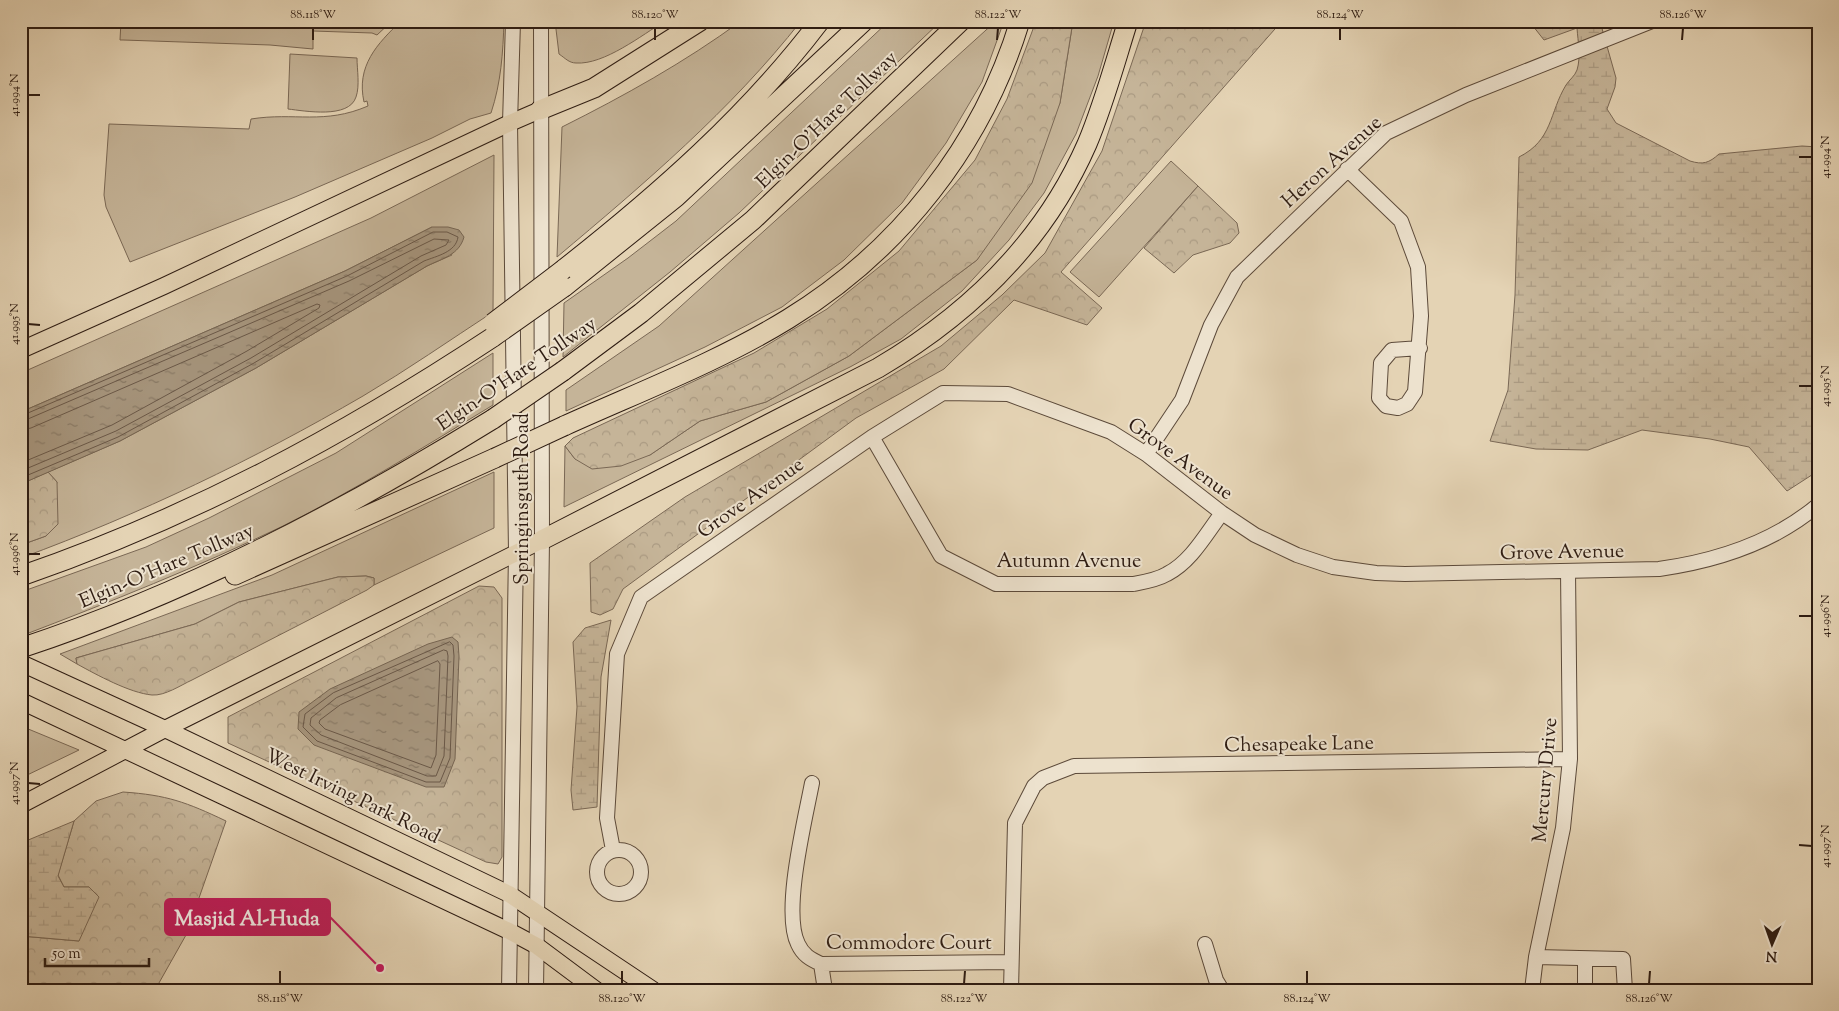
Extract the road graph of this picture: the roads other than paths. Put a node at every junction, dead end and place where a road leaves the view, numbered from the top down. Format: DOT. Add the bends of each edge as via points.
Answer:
graph roads {
  1 [pos="513,21"];
  2 [pos="541,21"];
  3 [pos="700,21"];
  4 [pos="820,21"];
  5 [pos="864,21"];
  6 [pos="961,21"];
  7 [pos="1128,21"];
  8 [pos="1652,21"];
  9 [pos="1019,24"];
  10 [pos="540,110"];
  11 [pos="510,123"];
  12 [pos="1347,169"];
  13 [pos="564,278"];
  14 [pos="1420,348"];
  15 [pos="21,350"];
  16 [pos="872,437"];
  17 [pos="1146,454"];
  18 [pos="1818,505"];
  19 [pos="1222,513"];
  20 [pos="542,540"];
  21 [pos="516,552"];
  22 [pos="1568,570"];
  23 [pos="21,576"];
  24 [pos="184,585"];
  25 [pos="29,645"];
  26 [pos="21,663"];
  27 [pos="21,701"];
  28 [pos="165,729"];
  29 [pos="126,749"];
  30 [pos="1570,759"];
  31 [pos="812,783"];
  32 [pos="21,805"];
  33 [pos="613,850"];
  34 [pos="509,894"];
  35 [pos="537,911"];
  36 [pos="509,931"];
  37 [pos="1204,944"];
  38 [pos="536,946"];
  39 [pos="1536,957"];
  40 [pos="1585,959"];
  41 [pos="1011,962"];
  42 [pos="821,964"];
  43 [pos="509,990"];
  44 [pos="536,990"];
  45 [pos="596,990"];
  46 [pos="652,990"];
  47 [pos="825,990"];
  48 [pos="1011,990"];
  49 [pos="1222,990"];
  50 [pos="1532,990"];
  51 [pos="1586,990"];
  52 [pos="1625,990"];
  1 -- 11 [label="street, Springinsguth Road"];
  2 -- 10 [label="street, Springinsguth Road"];
  3 -- 10 [label="highway" via="594,88"];
  4 -- 13 [label="highway" via="763,91"];
  5 -- 13 [label="highway, Elgin-O'Hare Tollway" via="682,191"];
  6 -- 24 [label="highway, Elgin-O'Hare Tollway, bridge" via="753,220 641,313 563,371 493,419 359,498 273,544"];
  7 -- 20 [label="highway" via="1098,114 1075,169 1028,241 1000,275 969,304 917,344 878,368"];
  8 -- 12 [label="street, Heron Avenue" via="1466,95 1386,133"];
  9 -- 24 [label="highway, bridge" via="1000,77 970,137 922,204 880,249 832,289 788,319 723,353 235,575"];
  10 -- 11 [label="main road"];
  10 -- 20 [label="street, Springinsguth Road"];
  11 -- 15 [label="main road"];
  11 -- 21 [label="street, Springinsguth Road"];
  12 -- 14 [label="street" via="1401,221 1418,267"];
  12 -- 17 [label="street, Heron Avenue" via="1237,277 1211,325 1182,400"];
  13 -- 23 [label="highway, Elgin-O'Hare Tollway, bridge" via="427,381 325,441 169,518"];
  16 -- 17 [label="street, Grove Avenue" via="943,393 1008,394 1111,432"];
  16 -- 19 [label="street, Autumn Avenue" via="941,556 996,584 1133,584 1157,578 1188,558"];
  16 -- 33 [label="street, Grove Avenue" via="641,597 617,654 607,818"];
  17 -- 19 [label="street, Grove Avenue"];
  18 -- 22 [label="street, Grove Avenue" via="1790,525 1753,544 1705,561 1659,569"];
  19 -- 22 [label="street, Grove Avenue" via="1280,548 1315,562 1354,571 1405,574"];
  20 -- 21 [label="main road"];
  20 -- 35 [label="street, Springinsguth Road"];
  21 -- 28 [label="main road"];
  21 -- 34 [label="street, Springinsguth Road"];
  22 -- 30 [label="street, Mercury Drive"];
  24 -- 25 [label="highway, Elgin-O'Hare Tollway"];
  26 -- 28 [label="main road, West Irving Park Road"];
  27 -- 29 [label="main road"];
  28 -- 29 [label="main road"];
  28 -- 34 [label="main road, West Irving Park Road"];
  29 -- 32 [label="main road"];
  29 -- 36 [label="main road"];
  30 -- 39 [label="street, Mercury Drive" via="1563,828"];
  30 -- 41 [label="street, Chesapeake Lane" via="1074,766 1043,778 1034,786 1015,824"];
  31 -- 42 [label="street, Commodore Court" via="795,874 794,918 797,943 806,956"];
  34 -- 35 [label="main road, West Irving Park Road"];
  34 -- 36 [label="street, Springinsguth Road"];
  35 -- 38 [label="street, Springinsguth Road"];
  35 -- 46 [label="main road, West Irving Park Road"];
  36 -- 38 [label="main road"];
  36 -- 43 [label="street, Springinsguth Road"];
  37 -- 49 [label="street"];
  38 -- 44 [label="street, Springinsguth Road"];
  38 -- 45 [label="main road"];
  39 -- 40 [label="street"];
  39 -- 50 [label="street, Mercury Drive"];
  40 -- 51 [label="street"];
  40 -- 52 [label="street" via="1623,959"];
  41 -- 42 [label="street, Commodore Court"];
  41 -- 48 [label="street"];
  42 -- 47 [label="street"];
}
